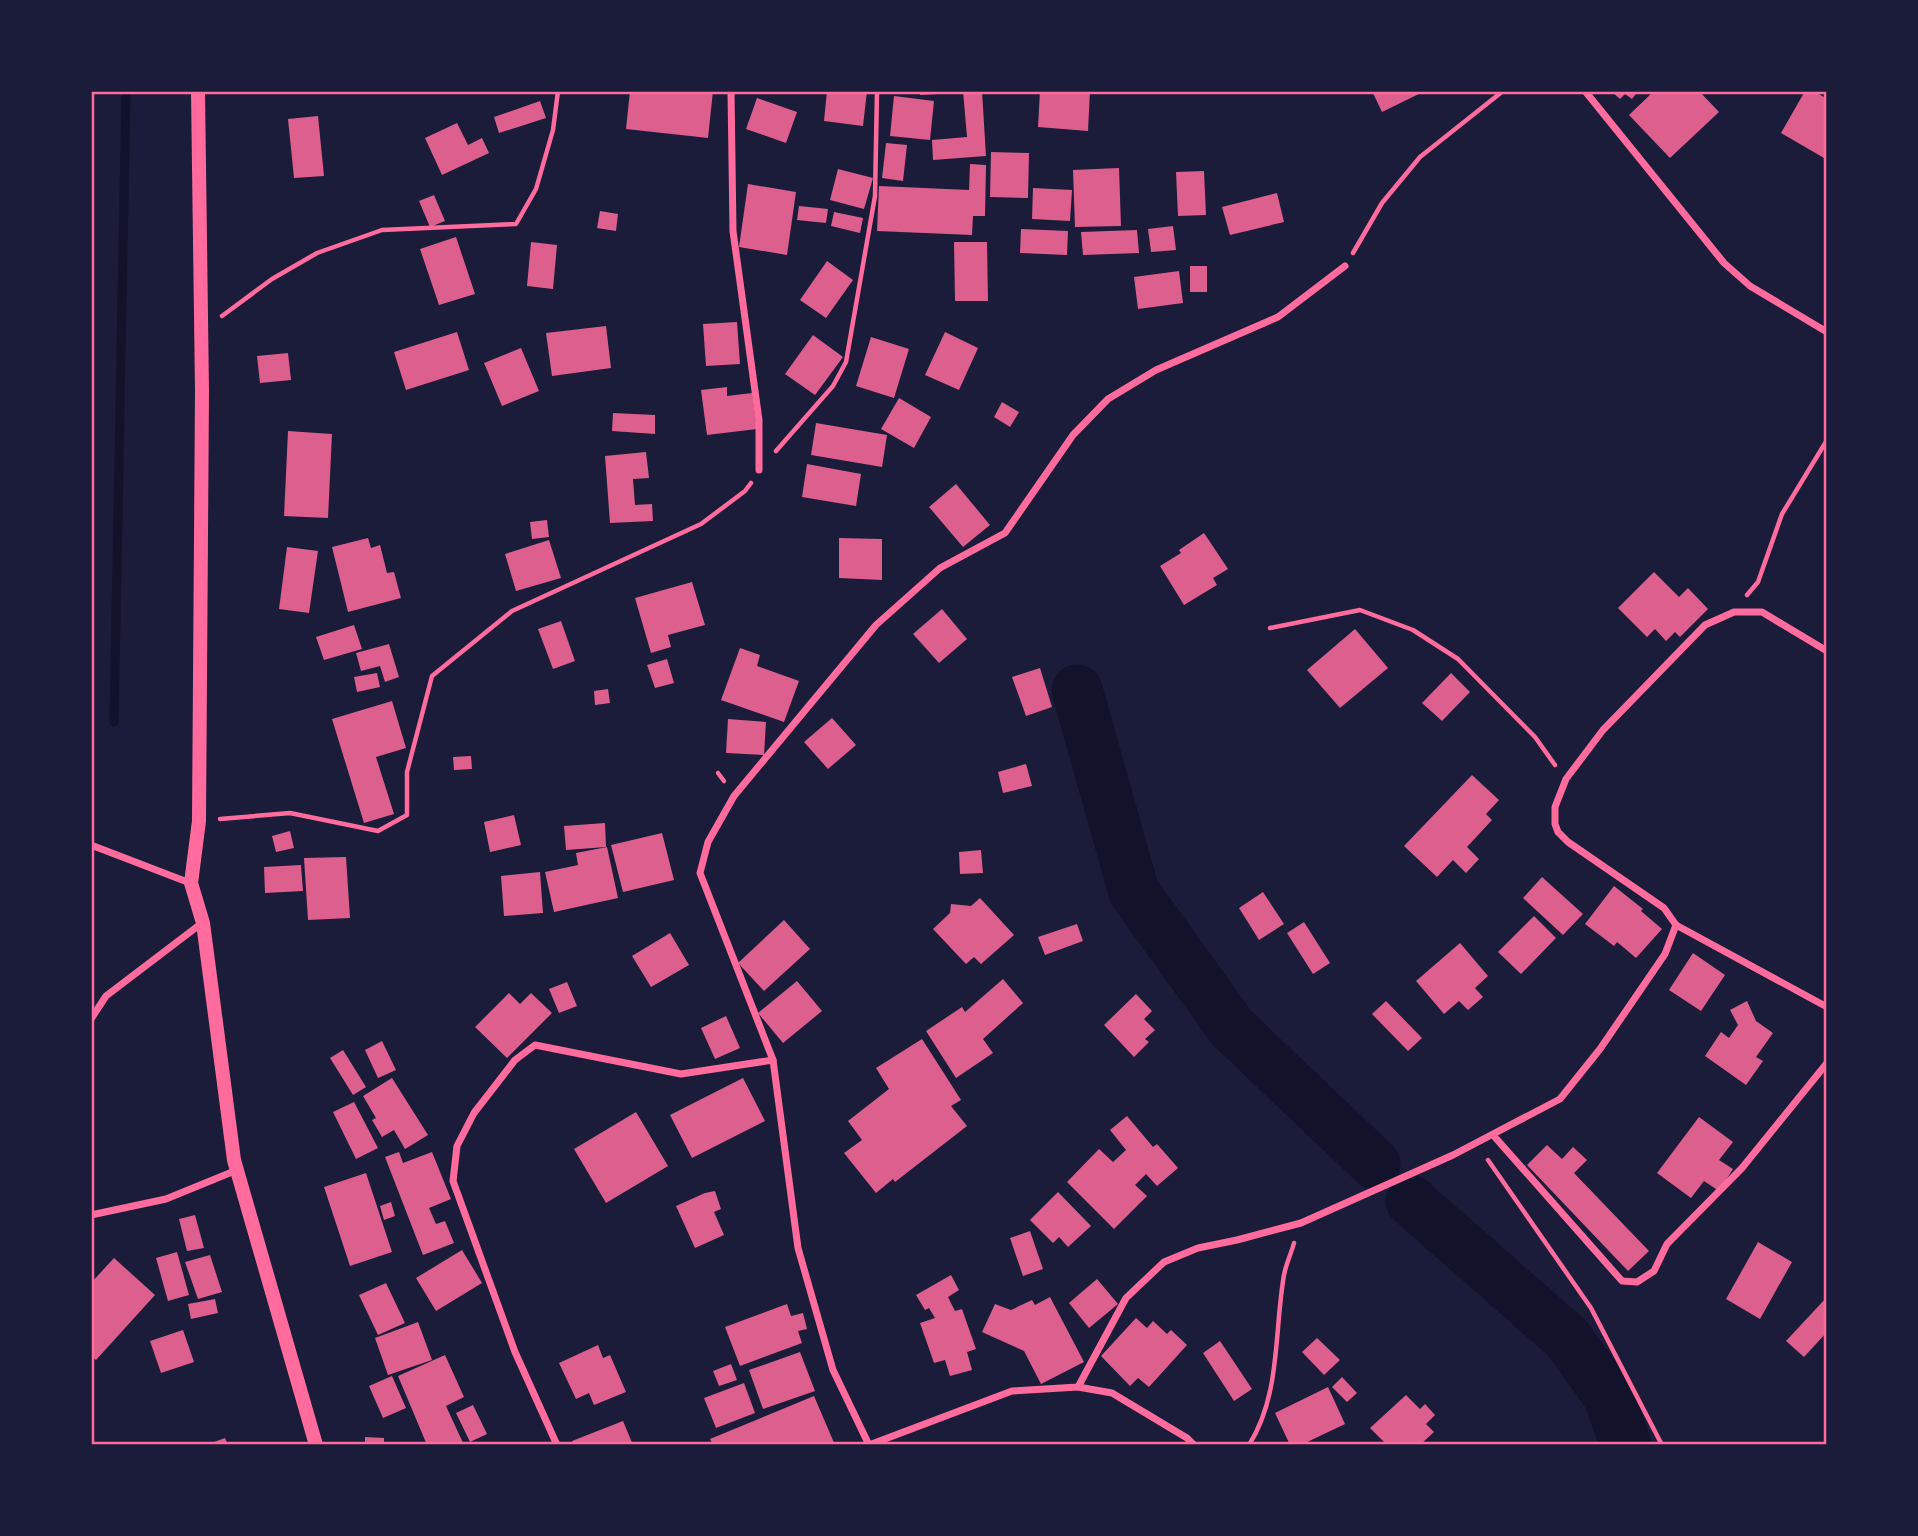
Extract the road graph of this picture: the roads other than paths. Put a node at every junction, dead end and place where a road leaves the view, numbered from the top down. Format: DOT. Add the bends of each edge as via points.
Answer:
graph roads {
  1 [pos="198,91"];
  2 [pos="731,91"];
  3 [pos="1585,91"];
  4 [pos="1345,266"];
  5 [pos="1827,332"];
  6 [pos="759,470"];
  7 [pos="1827,651"];
  8 [pos="91,845"];
  9 [pos="191,883"];
  10 [pos="203,923"];
  11 [pos="1675,925"];
  12 [pos="1827,1007"];
  13 [pos="91,1019"];
  14 [pos="773,1060"];
  15 [pos="1827,1063"];
  16 [pos="1493,1135"];
  17 [pos="237,1170"];
  18 [pos="91,1215"];
  19 [pos="1078,1387"];
  20 [pos="316,1445"];
  21 [pos="556,1445"];
  22 [pos="869,1445"];
  23 [pos="1194,1445"];
  1 -- 9 [label="main road" via="202,331 199,821"];
  2 -- 6 [label="street" via="733,231 759,420"];
  3 -- 5 [label="street" via="1724,263 1750,286"];
  4 -- 14 [label="street" via="1278,317 1156,370 1108,399 1073,435 1005,533 940,568 876,625 734,796 708,842 700,873"];
  7 -- 11 [label="street" via="1762,612 1734,612 1705,625 1603,730 1566,779 1555,807 1558,832 1664,908"];
  8 -- 9 [label="street"];
  9 -- 10 [label="main road"];
  10 -- 13 [label="street" via="106,996"];
  10 -- 17 [label="main road"];
  11 -- 12 [label="street"];
  11 -- 16 [label="street" via="1665,954 1560,1099"];
  14 -- 21 [label="street" via="681,1074 535,1045 515,1060 474,1112 457,1146 453,1181 515,1352"];
  14 -- 22 [label="street" via="798,1248 833,1370"];
  15 -- 16 [label="street" via="1742,1168 1667,1244 1654,1271 1637,1282 1622,1281"];
  16 -- 19 [label="street" via="1301,1223 1198,1248 1164,1262 1126,1298"];
  17 -- 18 [label="street" via="166,1199"];
  17 -- 20 [label="main road"];
  19 -- 22 [label="street" via="1012,1391"];
  19 -- 23 [label="street" via="1112,1393"];
}
